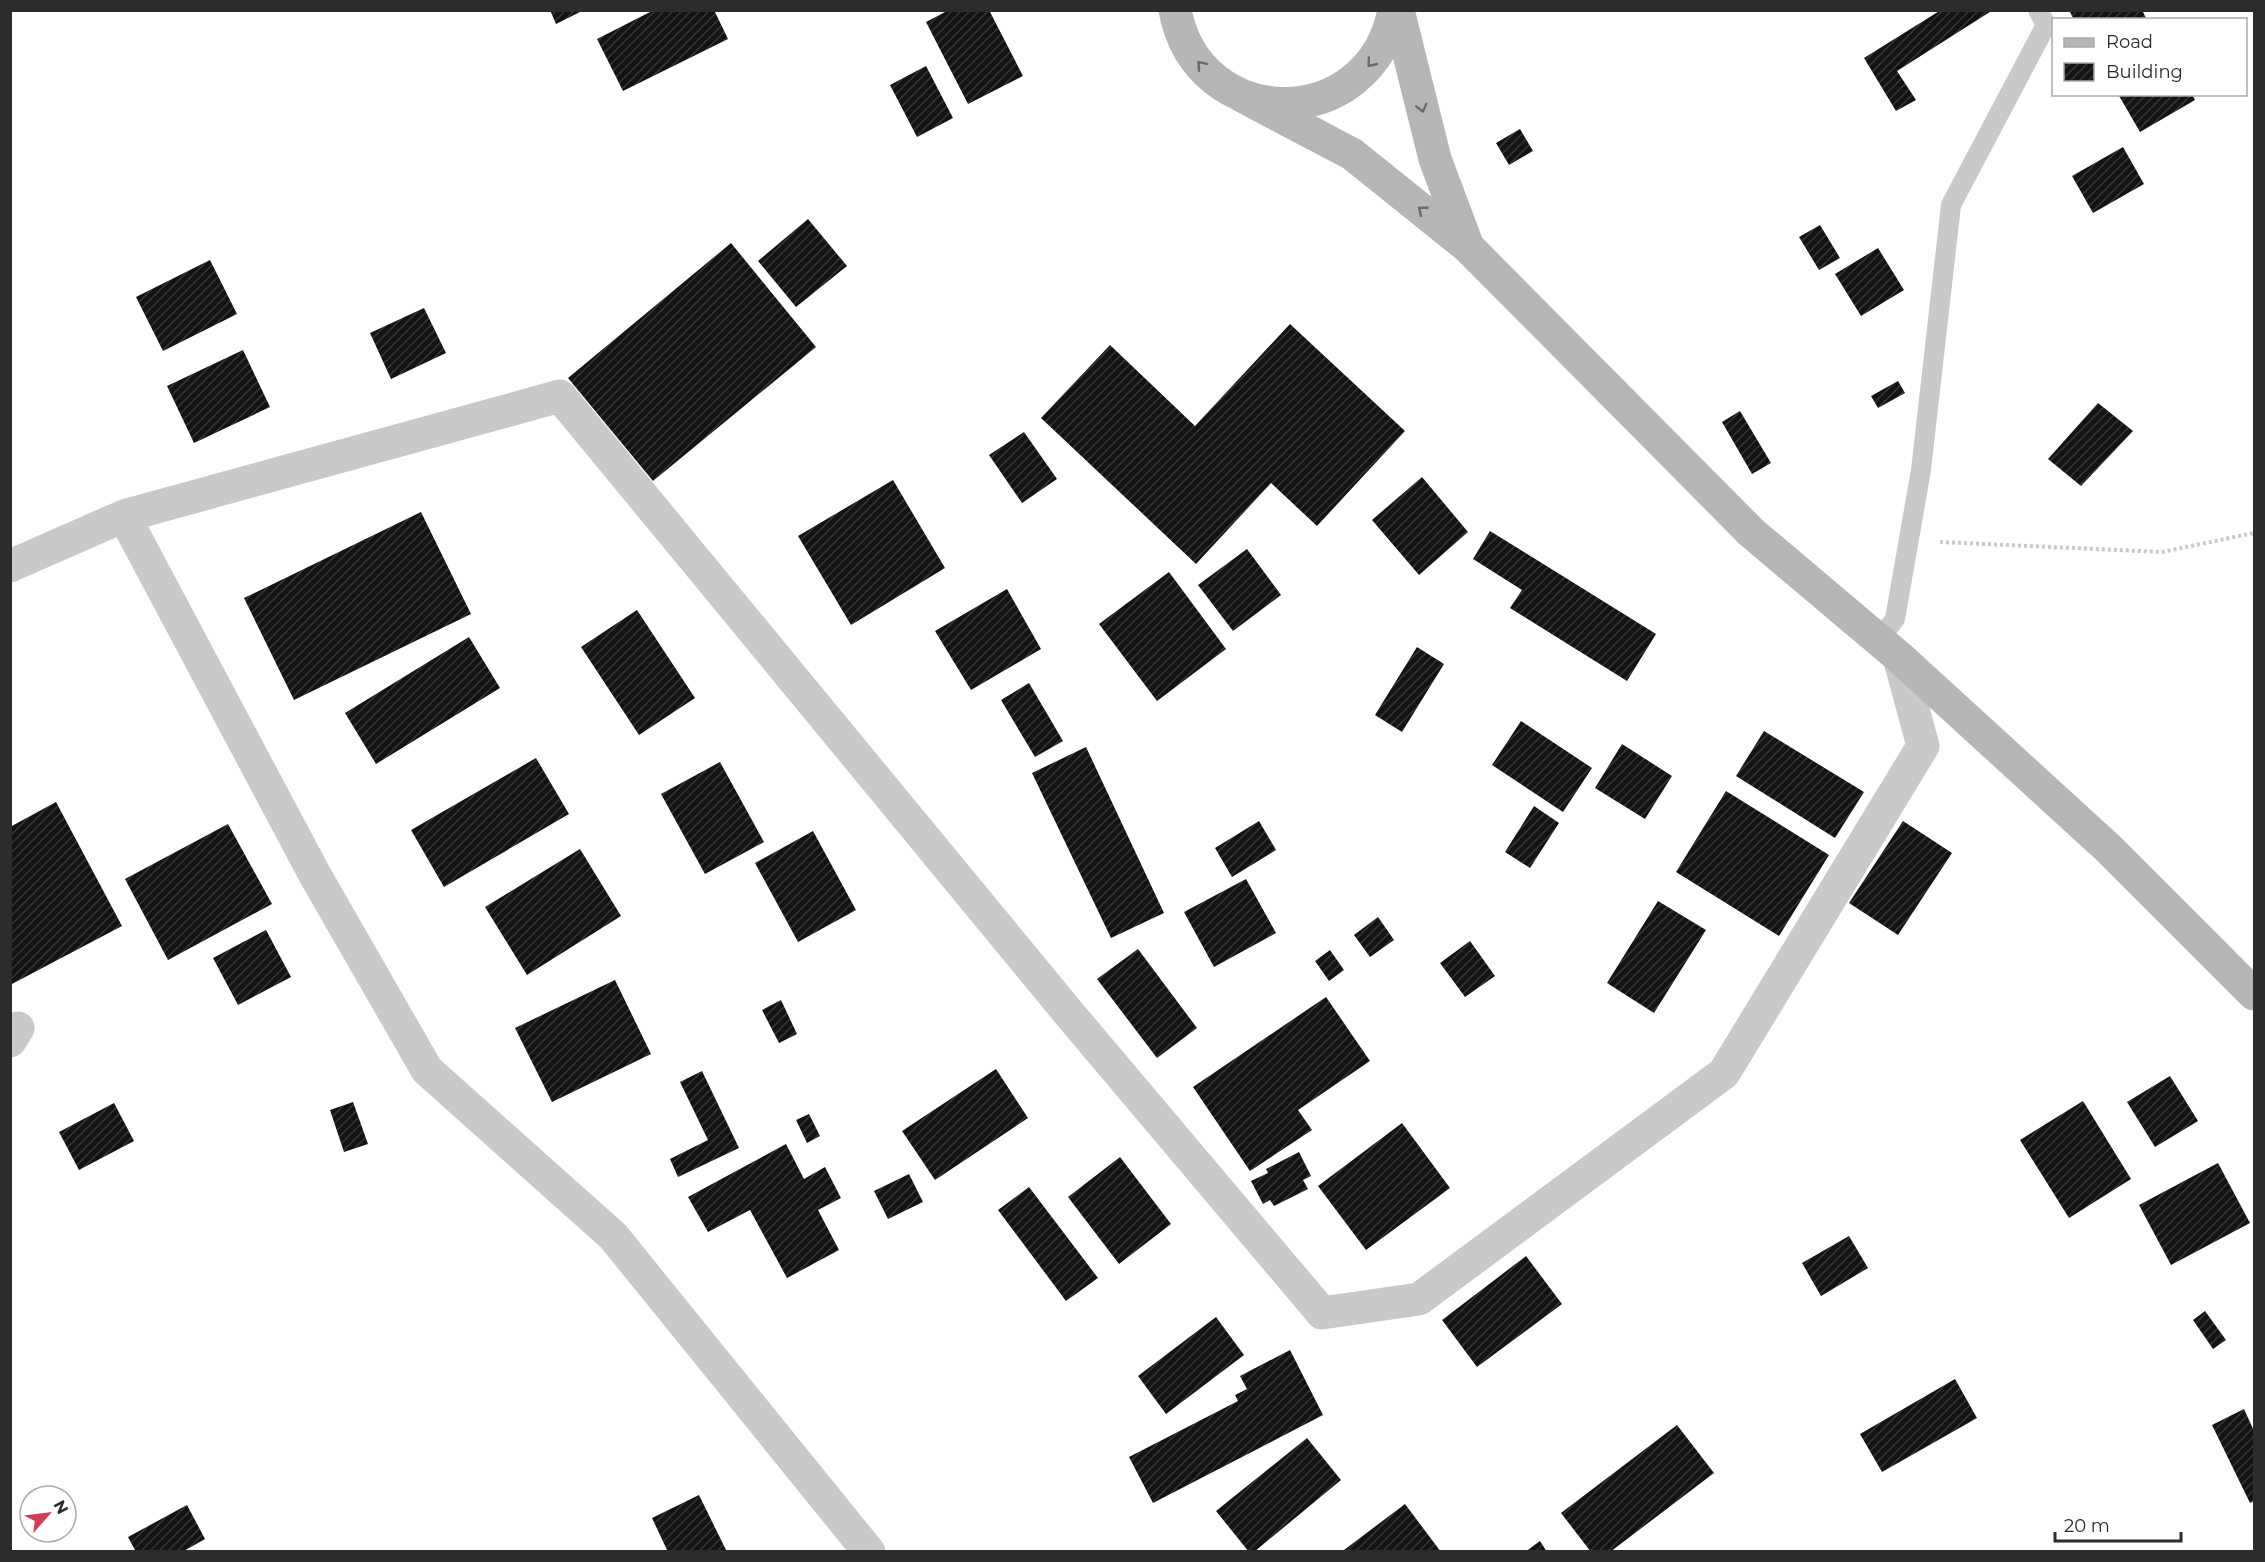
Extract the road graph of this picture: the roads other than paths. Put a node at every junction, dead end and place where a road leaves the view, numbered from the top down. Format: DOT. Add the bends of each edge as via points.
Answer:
graph roads {
  1 [pos="1396,10"];
  2 [pos="2038,10"];
  3 [pos="1174,11"];
  4 [pos="1242,96"];
  5 [pos="1468,247"];
  6 [pos="124,516"];
  7 [pos="10,566"];
  8 [pos="1888,649"];
  9 [pos="2254,994"];
  10 [pos="869,1551"];
  1 -- 4 [label="main road, one-way" via="1383,47 1370,66 1333,94 1288,105"];
  1 -- 5 [label="main road, one-way" via="1435,159"];
  2 -- 8 [label="lane" via="2046,25 1951,206 1922,470"];
  4 -- 3 [label="main road, one-way" via="1222,86 1191,54"];
  5 -- 4 [label="main road, one-way" via="1352,153"];
  5 -- 8 [label="main road" via="1752,533"];
  6 -- 7 [label="street"];
  6 -- 8 [label="street" via="560,396 1072,1017 1322,1313 1419,1299 1724,1073 1923,746"];
  6 -- 10 [label="street" via="315,875 427,1070 613,1236"];
  8 -- 9 [label="main road" via="2108,848"];
}
